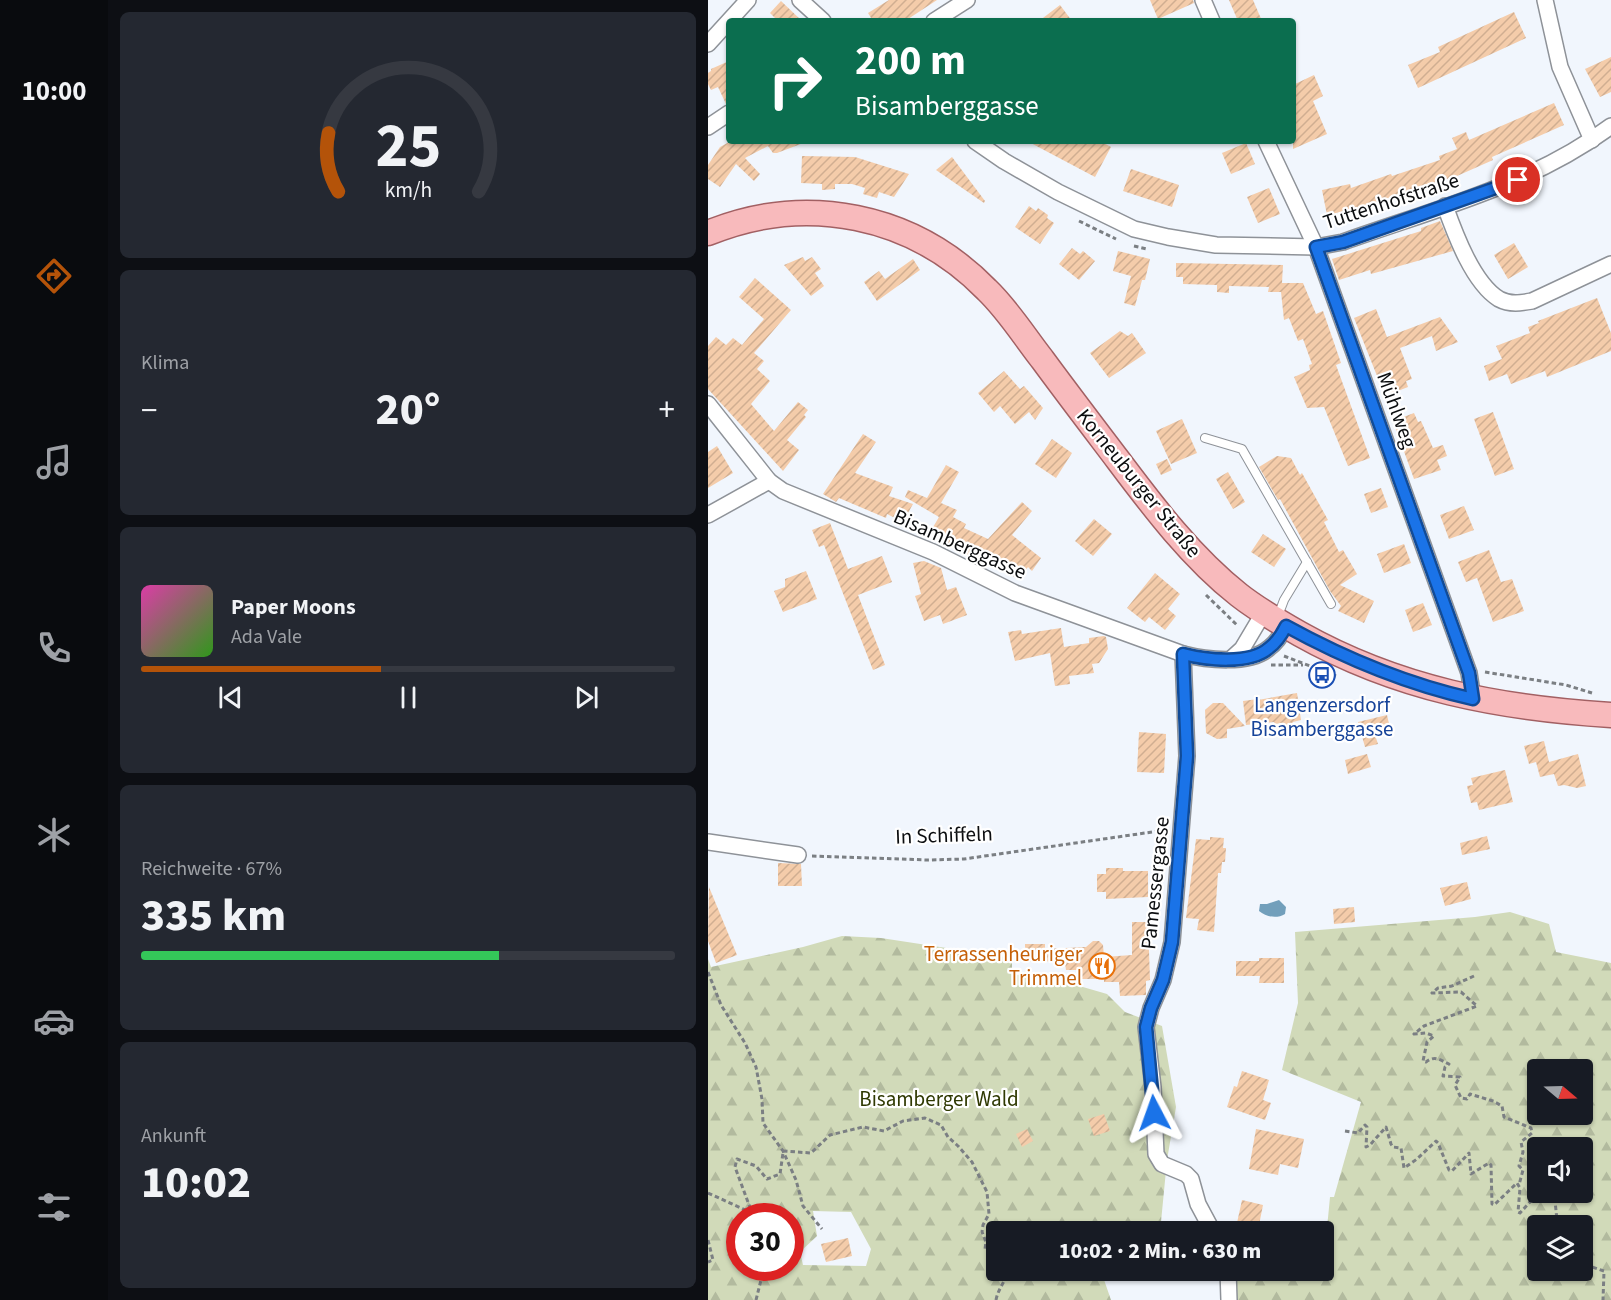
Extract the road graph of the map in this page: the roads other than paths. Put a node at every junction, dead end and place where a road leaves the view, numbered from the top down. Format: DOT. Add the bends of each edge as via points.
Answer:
graph roads {
  1 [pos="748,0"];
  2 [pos="800,0"];
  3 [pos="967,0"];
  4 [pos="1203,0"];
  5 [pos="1545,0"];
  6 [pos="732,18"];
  7 [pos="820,18"];
  8 [pos="939,18"];
  9 [pos="1211,18"];
  10 [pos="726,24"];
  11 [pos="708,44"];
  12 [pos="726,115"];
  13 [pos="1611,126"];
  14 [pos="708,127"];
  15 [pos="1592,140"];
  16 [pos="979,144"];
  17 [pos="1267,144"];
  18 [pos="1445,206"];
  19 [pos="708,233"];
  20 [pos="1316,247"];
  21 [pos="1611,264"];
  22 [pos="708,404"];
  23 [pos="1205,438"];
  24 [pos="769,481"];
  25 [pos="708,515"];
  26 [pos="1307,562"];
  27 [pos="1330,604"];
  28 [pos="1275,620"];
  29 [pos="1183,654"];
  30 [pos="1231,659"];
  31 [pos="1473,699"];
  32 [pos="1611,716"];
  33 [pos="708,843"];
  34 [pos="798,855"];
  35 [pos="1207,1221"];
  36 [pos="1228,1281"];
  37 [pos="1229,1300"];
  1 -- 6 [label="street"];
  2 -- 7 [label="street"];
  3 -- 8 [label="street"];
  4 -- 9 [label="street"];
  5 -- 15 [label="street" via="1560,67"];
  10 -- 11 [label="street"];
  12 -- 14 [label="street"];
  13 -- 15 [label="street, Tuttenhofstraße"];
  15 -- 18 [label="street, Tuttenhofstraße" via="1518,180"];
  16 -- 20 [label="street, Tuttenhofstraße" via="1058,192 1134,229 1216,245"];
  17 -- 20 [label="street, Mühlweg"];
  18 -- 20 [label="street, Tuttenhofstraße" via="1343,242"];
  18 -- 21 [label="street" via="1465,255 1500,300 1521,304 1532,301"];
  19 -- 28 [label="main road, Korneuburger Straße" via="782,214 843,215 906,233 952,260 990,292 1010,316 1181,539 1224,583"];
  20 -- 31 [label="street, Mühlweg" via="1469,673"];
  22 -- 24 [label="street, Bisamberggasse"];
  23 -- 26 [label="lane" via="1242,449"];
  24 -- 25 [label="street"];
  24 -- 29 [label="street, Bisamberggasse" via="783,492 933,552 1015,593"];
  26 -- 27 [label="lane"];
  26 -- 28 [label="lane"];
  28 -- 30 [label="street" via="1251,636"];
  28 -- 30 [label="street, Bisamberggasse" via="1270,648"];
  28 -- 31 [label="main road, Korneuburger Straße" via="1385,674"];
  29 -- 30 [label="street, Bisamberggasse" via="1202,659"];
  29 -- 35 [label="street, Pamessergasse" via="1187,756 1171,951 1146,1027 1156,1154 1162,1164 1191,1179"];
  31 -- 32 [label="main road, Korneuburger Straße"];
  33 -- 34 [label="street"];
  36 -- 37 [label="street"];
}
